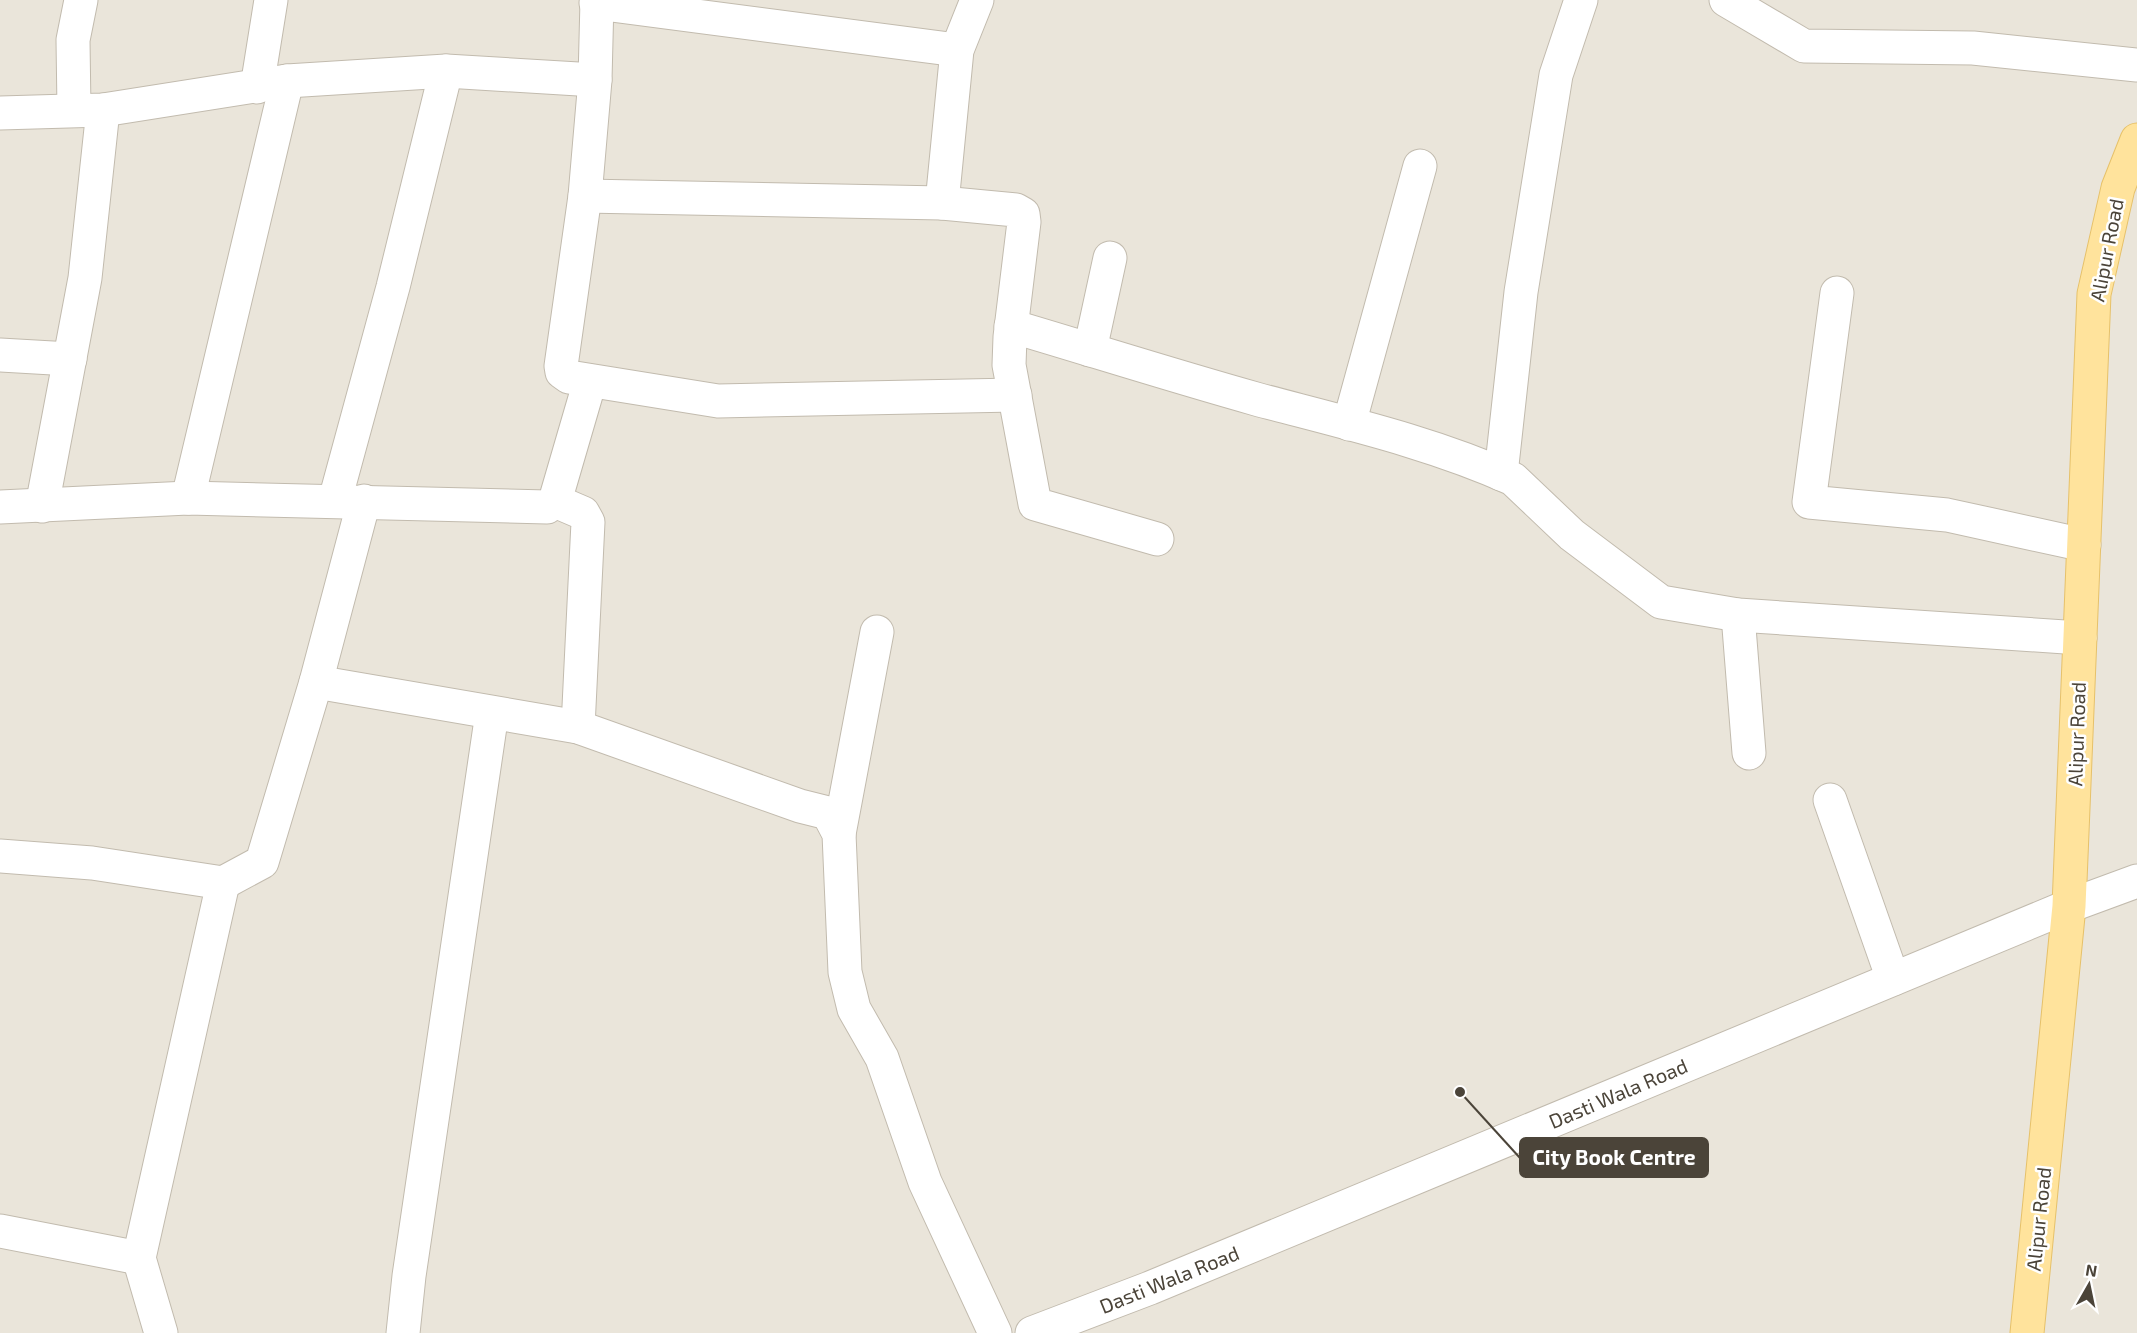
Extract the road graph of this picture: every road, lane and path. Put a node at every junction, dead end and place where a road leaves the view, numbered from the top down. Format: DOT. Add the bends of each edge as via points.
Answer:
graph roads {
  1 [pos="81,0"];
  2 [pos="271,0"];
  3 [pos="977,0"];
  4 [pos="1581,0"];
  5 [pos="1726,0"];
  6 [pos="597,2"];
  7 [pos="957,50"];
  8 [pos="2137,65"];
  9 [pos="446,70"];
  10 [pos="595,80"];
  11 [pos="272,84"];
  12 [pos="88,110"];
  13 [pos="0,113"];
  14 [pos="2137,140"];
  15 [pos="1419,166"];
  16 [pos="585,196"];
  17 [pos="942,203"];
  18 [pos="1110,258"];
  19 [pos="1836,293"];
  20 [pos="1011,326"];
  21 [pos="1090,350"];
  22 [pos="0,355"];
  23 [pos="70,359"];
  24 [pos="590,381"];
  25 [pos="1015,396"];
  26 [pos="1349,424"];
  27 [pos="1501,474"];
  28 [pos="188,498"];
  29 [pos="350,500"];
  30 [pos="555,501"];
  31 [pos="42,506"];
  32 [pos="0,507"];
  33 [pos="1157,539"];
  34 [pos="2084,545"];
  35 [pos="1738,615"];
  36 [pos="877,632"];
  37 [pos="2080,639"];
  38 [pos="316,682"];
  39 [pos="492,713"];
  40 [pos="578,727"];
  41 [pos="1749,753"];
  42 [pos="1830,800"];
  43 [pos="839,834"];
  44 [pos="0,856"];
  45 [pos="2137,881"];
  46 [pos="223,883"];
  47 [pos="2069,906"];
  48 [pos="1893,979"];
  49 [pos="0,1230"];
  50 [pos="139,1258"];
  51 [pos="161,1333"];
  52 [pos="403,1333"];
  53 [pos="995,1333"];
  54 [pos="1032,1333"];
  55 [pos="2027,1333"];
  1 -- 12 [label="street" via="73,40"];
  2 -- 11 [label="street"];
  3 -- 7 [label="street"];
  4 -- 27 [label="street" via="1556,75 1521,292"];
  5 -- 8 [label="street" via="1804,46 1973,48"];
  6 -- 7 [label="street"];
  6 -- 10 [label="street"];
  7 -- 17 [label="street"];
  9 -- 10 [label="street"];
  9 -- 11 [label="street"];
  9 -- 29 [label="street" via="393,286"];
  10 -- 16 [label="street"];
  11 -- 12 [label="street"];
  11 -- 28 [label="street"];
  12 -- 13 [label="street"];
  12 -- 23 [label="street" via="96,194"];
  14 -- 34 [label="main road, Alipur Road" via="2118,188 2094,294"];
  15 -- 26 [label="street"];
  16 -- 17 [label="street"];
  16 -- 24 [label="street" via="561,366 569,377"];
  17 -- 20 [label="street" via="1016,210 1023,214"];
  18 -- 21 [label="street"];
  19 -- 34 [label="street" via="1809,502 1947,515"];
  20 -- 21 [label="street"];
  20 -- 25 [label="street" via="1009,364"];
  21 -- 26 [label="street"];
  22 -- 23 [label="street"];
  23 -- 31 [label="street"];
  24 -- 25 [label="street" via="718,401"];
  24 -- 30 [label="street"];
  25 -- 33 [label="street" via="1035,504"];
  26 -- 27 [label="street" via="1446,451"];
  27 -- 35 [label="street" via="1513,479 1572,535 1661,602"];
  28 -- 29 [label="street"];
  28 -- 31 [label="street"];
  29 -- 30 [label="street" via="534,507 547,507"];
  29 -- 38 [label="street"];
  30 -- 40 [label="street" via="583,513 588,522"];
  31 -- 32 [label="street"];
  34 -- 37 [label="main road, Alipur Road"];
  35 -- 37 [label="street"];
  35 -- 41 [label="street"];
  36 -- 43 [label="street"];
  37 -- 47 [label="main road, Alipur Road"];
  38 -- 39 [label="street"];
  38 -- 46 [label="street" via="262,862"];
  39 -- 40 [label="street"];
  39 -- 52 [label="street"];
  40 -- 43 [label="street" via="828,813"];
  42 -- 48 [label="street"];
  43 -- 53 [label="street" via="845,972 854,1009 882,1058 926,1182"];
  44 -- 46 [label="street" via="92,862"];
  45 -- 47 [label="street, Dasti Wala Road"];
  46 -- 50 [label="street"];
  47 -- 48 [label="street, Dasti Wala Road"];
  47 -- 55 [label="main road, Alipur Road"];
  48 -- 54 [label="street, Dasti Wala Road" via="1150,1288"];
  49 -- 50 [label="street"];
  50 -- 51 [label="street"];
}
